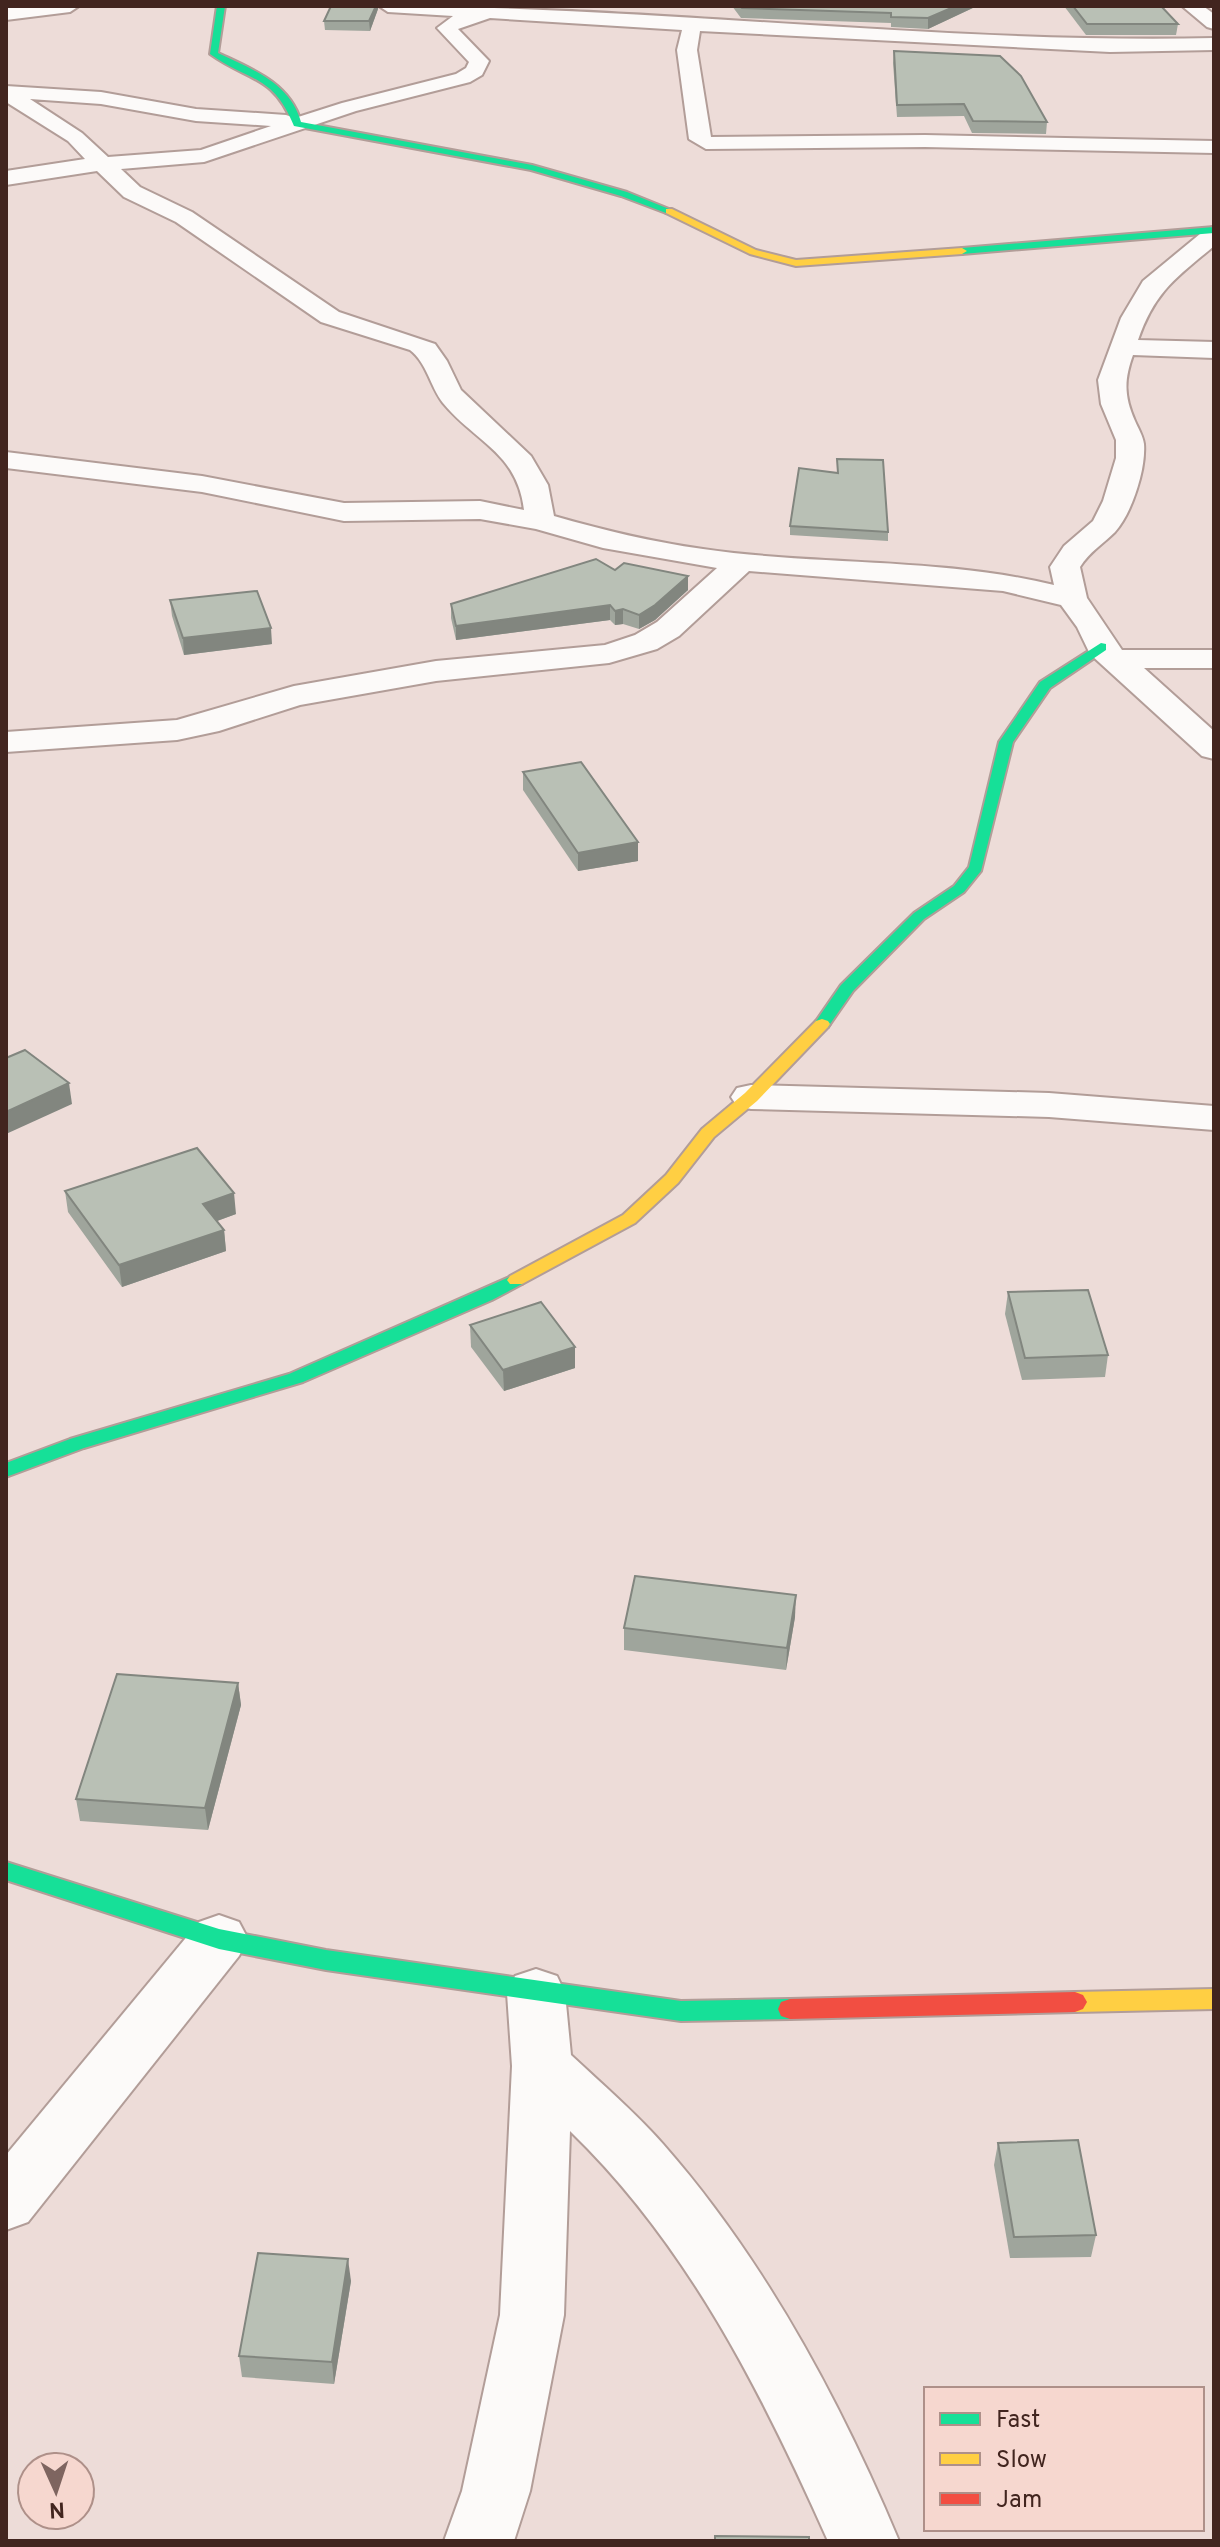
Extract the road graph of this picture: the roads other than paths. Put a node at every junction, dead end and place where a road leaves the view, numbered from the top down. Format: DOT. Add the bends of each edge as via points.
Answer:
graph roads {
  1 [pos="70,6"];
  2 [pos="221,6"];
  3 [pos="388,6"];
  4 [pos="1191,6"];
  5 [pos="6,14"];
  6 [pos="457,14"];
  7 [pos="1214,23"];
  8 [pos="692,25"];
  9 [pos="1214,44"];
  10 [pos="6,92"];
  11 [pos="298,123"];
  12 [pos="1214,147"];
  13 [pos="103,163"];
  14 [pos="6,178"];
  15 [pos="1214,232"];
  16 [pos="1123,347"];
  17 [pos="1214,350"];
  18 [pos="6,460"];
  19 [pos="540,521"];
  20 [pos="742,561"];
  21 [pos="1065,567"];
  22 [pos="1003,582"];
  23 [pos="1072,599"];
  24 [pos="1108,653"];
  25 [pos="1214,659"];
  26 [pos="6,742"];
  27 [pos="1214,749"];
  28 [pos="751,1097"];
  29 [pos="1214,1118"];
  30 [pos="6,1470"];
  31 [pos="6,1871"];
  32 [pos="219,1939"];
  33 [pos="536,1993"];
  34 [pos="1214,1999"];
  35 [pos="542,2066"];
  36 [pos="6,2202"];
  37 [pos="479,2541"];
  38 [pos="864,2541"];
  1 -- 5 [label="street"];
  2 -- 11 [label="street" via="214,54 281,92 292,103"];
  3 -- 6 [label="street"];
  4 -- 7 [label="street"];
  6 -- 8 [label="street"];
  6 -- 11 [label="street" via="446,28 475,54 475,71"];
  8 -- 9 [label="street" via="1110,46"];
  8 -- 12 [label="street" via="687,50 700,139 706,143"];
  10 -- 11 [label="street" via="101,98 196,115"];
  10 -- 13 [label="street" via="75,137"];
  11 -- 13 [label="street" via="204,156"];
  11 -- 15 [label="street" via="611,190 775,262 815,264"];
  13 -- 14 [label="street"];
  13 -- 19 [label="street" via="132,192 184,217 330,317 432,352 448,392 528,472"];
  15 -- 16 [label="street" via="1152,286"];
  16 -- 17 [label="street"];
  16 -- 21 [label="street" via="1111,380 1114,404 1130,440 1130,458 1105,525"];
  18 -- 19 [label="street" via="202,484 344,512 480,510"];
  19 -- 20 [label="street" via="630,545"];
  20 -- 22 [label="street"];
  20 -- 26 [label="street" via="668,629 609,654 436,671 309,693 177,730"];
  21 -- 22 [label="street"];
  21 -- 23 [label="street"];
  22 -- 23 [label="street"];
  23 -- 24 [label="street"];
  24 -- 25 [label="street"];
  24 -- 27 [label="street"];
  24 -- 28 [label="street" via="1045,685 1025,711 1006,742 976,868 857,978 824,1022"];
  28 -- 29 [label="street" via="1049,1105"];
  28 -- 30 [label="street" via="708,1133 672,1179 629,1219 486,1296 296,1378 60,1447"];
  31 -- 32 [label="street"];
  32 -- 33 [label="street"];
  32 -- 36 [label="street"];
  33 -- 34 [label="street" via="681,2011"];
  33 -- 35 [label="street"];
  35 -- 37 [label="street" via="532,2315 496,2491"];
  35 -- 38 [label="street" via="642,2164 727,2278 800,2404"];
}
